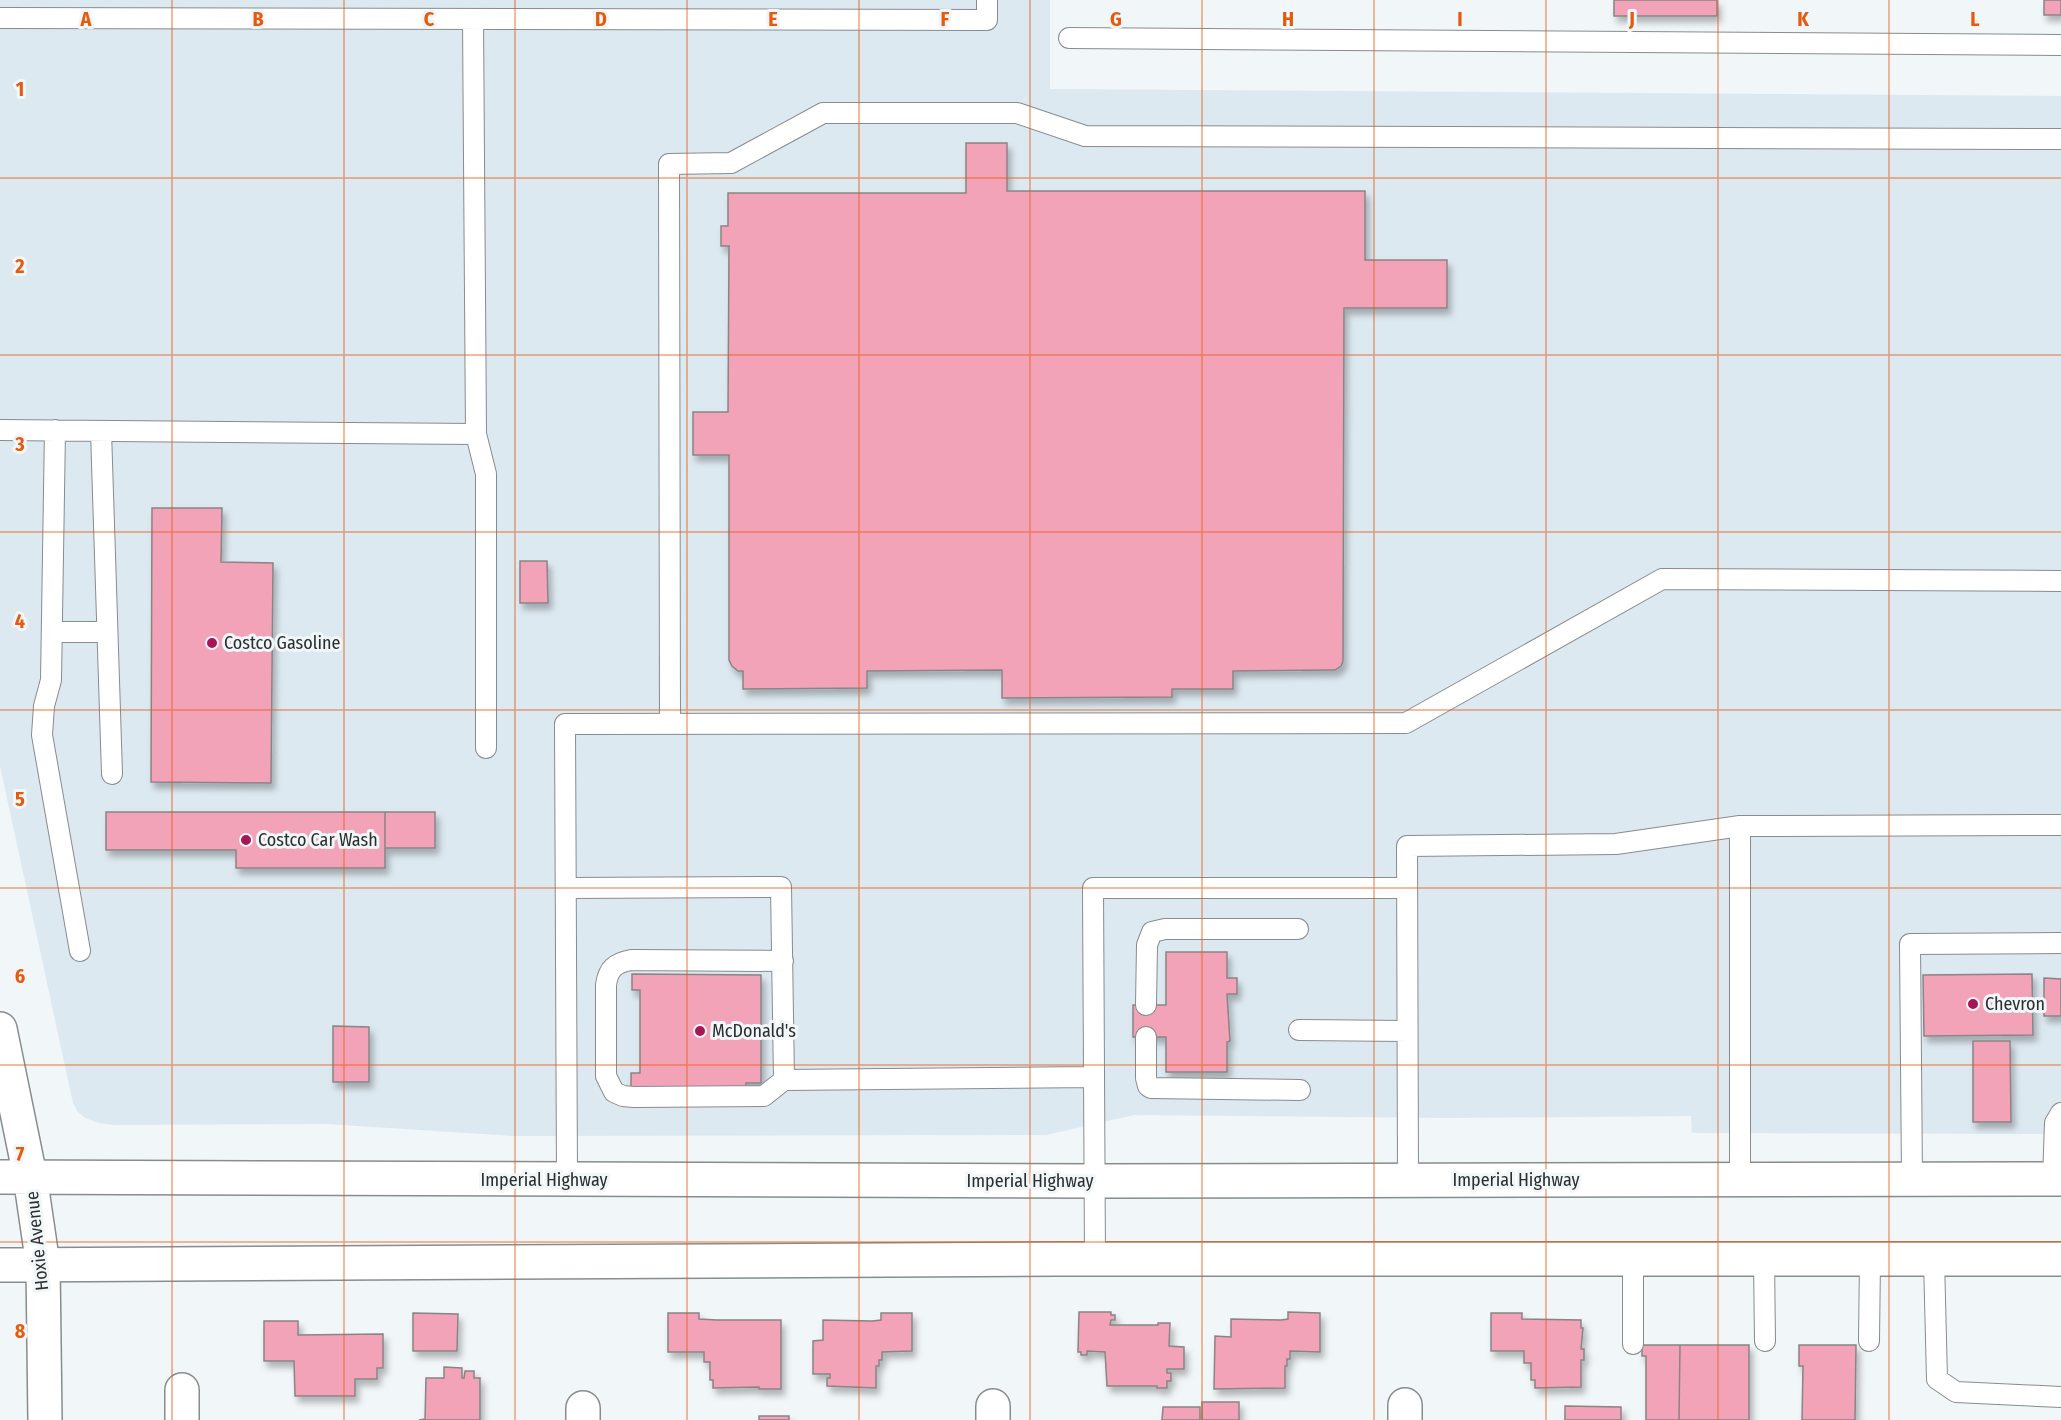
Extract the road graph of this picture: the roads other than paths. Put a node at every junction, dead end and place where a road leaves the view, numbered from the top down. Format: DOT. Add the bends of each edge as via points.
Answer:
graph roads {
  1 [pos="987,0"];
  2 [pos="338,9"];
  3 [pos="0,18"];
  4 [pos="473,19"];
  5 [pos="1069,38"];
  6 [pos="2061,45"];
  7 [pos="2061,139"];
  8 [pos="0,430"];
  9 [pos="55,430"];
  10 [pos="101,431"];
  11 [pos="476,434"];
  12 [pos="2061,581"];
  13 [pos="52,632"];
  14 [pos="107,632"];
  15 [pos="670,724"];
  16 [pos="486,748"];
  17 [pos="112,774"];
  18 [pos="2061,825"];
  19 [pos="1740,826"];
  20 [pos="566,888"];
  21 [pos="1407,888"];
  22 [pos="1298,929"];
  23 [pos="2061,943"];
  24 [pos="80,951"];
  25 [pos="783,961"];
  26 [pos="1146,1005"];
  27 [pos="0,1029"];
  28 [pos="1299,1030"];
  29 [pos="1407,1031"];
  30 [pos="1146,1037"];
  31 [pos="1094,1077"];
  32 [pos="784,1080"];
  33 [pos="1300,1090"];
  34 [pos="2061,1113"];
  35 [pos="15,1177"];
  36 [pos="1912,1179"];
  37 [pos="2057,1179"];
  38 [pos="567,1180"];
  39 [pos="1408,1180"];
  40 [pos="1094,1181"];
  41 [pos="1740,1181"];
  42 [pos="1095,1259"];
  43 [pos="1633,1259"];
  44 [pos="1870,1259"];
  45 [pos="1934,1259"];
  46 [pos="2061,1259"];
  47 [pos="1764,1260"];
  48 [pos="0,1265"];
  49 [pos="43,1265"];
  50 [pos="1765,1341"];
  51 [pos="1869,1341"];
  52 [pos="1633,1344"];
  53 [pos="2061,1397"];
  54 [pos="45,1420"];
  1 -- 4 [label="lane" via="987,20"];
  2 -- 3 [label="lane"];
  2 -- 4 [label="lane"];
  4 -- 11 [label="lane"];
  5 -- 6 [label="lane"];
  7 -- 15 [label="lane" via="1085,136 1017,113 823,114 731,163 669,164"];
  8 -- 9 [label="lane"];
  9 -- 10 [label="lane"];
  9 -- 13 [label="lane"];
  10 -- 11 [label="lane"];
  10 -- 14 [label="lane"];
  11 -- 16 [label="lane" via="486,474"];
  12 -- 15 [label="lane" via="1662,579 1406,723"];
  13 -- 14 [label="lane"];
  13 -- 24 [label="lane" via="51,680 42,735"];
  14 -- 17 [label="lane"];
  15 -- 20 [label="lane" via="565,724"];
  18 -- 19 [label="lane"];
  19 -- 21 [label="lane" via="1616,844 1407,846"];
  19 -- 41 [label="lane"];
  20 -- 25 [label="lane" via="782,887"];
  20 -- 38 [label="lane"];
  21 -- 29 [label="lane"];
  21 -- 31 [label="lane" via="1093,888"];
  22 -- 26 [label="lane" via="1152,932"];
  23 -- 36 [label="lane" via="1910,944"];
  25 -- 32 [label="lane"];
  25 -- 32 [label="lane" via="631,960 612,967 606,985 606,1076 614,1092 634,1097 764,1096"];
  27 -- 35 [label="main road, Hoxie Avenue"];
  28 -- 29 [label="lane"];
  29 -- 39 [label="lane"];
  30 -- 33 [label="lane" via="1146,1082 1155,1089"];
  31 -- 32 [label="lane"];
  31 -- 40 [label="lane"];
  34 -- 37 [label="lane" via="2055,1124"];
  35 -- 38 [label="main road, Imperial Highway"];
  35 -- 49 [label="main road, Hoxie Avenue"];
  36 -- 37 [label="main road, Imperial Highway"];
  36 -- 41 [label="main road, Imperial Highway"];
  38 -- 40 [label="main road, Imperial Highway"];
  39 -- 40 [label="main road, Imperial Highway"];
  39 -- 41 [label="main road, Imperial Highway"];
  40 -- 42 [label="lane"];
  42 -- 43 [label="main road"];
  42 -- 49 [label="main road"];
  43 -- 47 [label="main road"];
  43 -- 52 [label="lane"];
  44 -- 45 [label="main road"];
  44 -- 47 [label="main road"];
  44 -- 51 [label="lane"];
  45 -- 46 [label="main road"];
  45 -- 53 [label="lane" via="1937,1379 1956,1392"];
  47 -- 50 [label="lane"];
  48 -- 49 [label="main road"];
  49 -- 54 [label="main road, Hoxie Avenue"];
}
